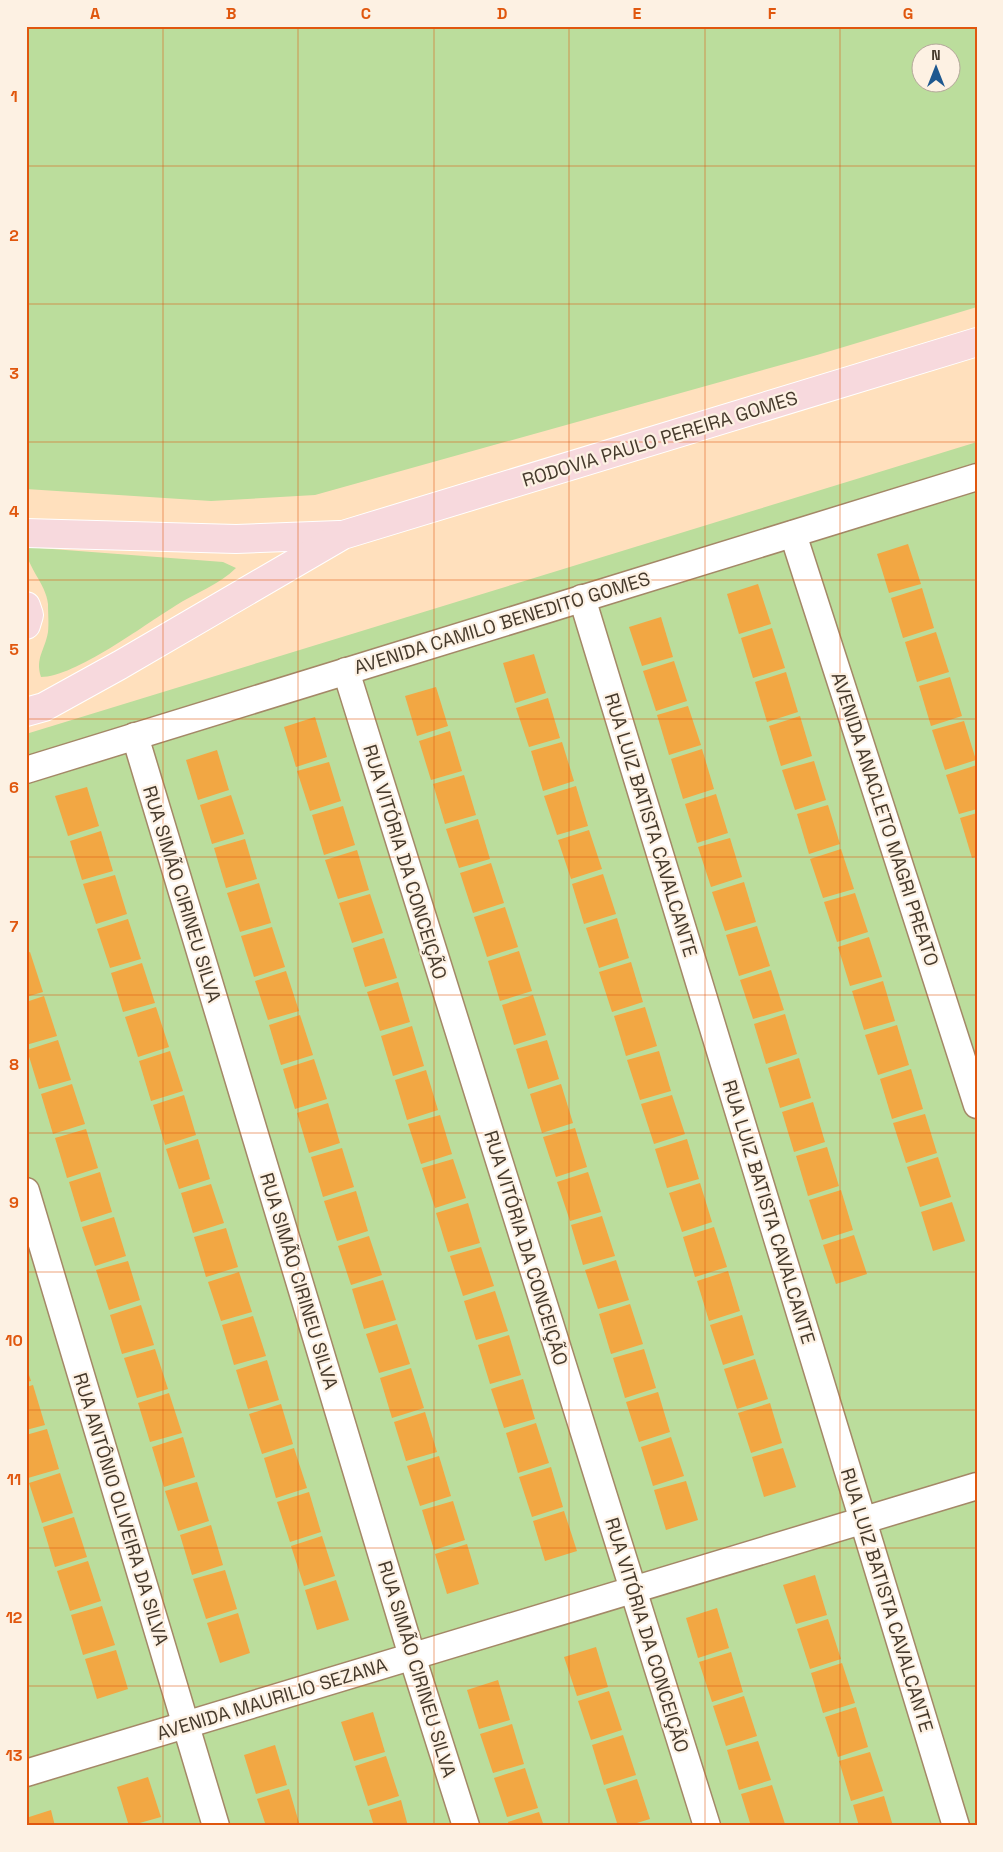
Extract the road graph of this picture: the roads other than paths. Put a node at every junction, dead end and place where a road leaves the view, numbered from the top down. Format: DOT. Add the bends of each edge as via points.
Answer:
graph roads {
  1 [pos="977,342"];
  2 [pos="977,477"];
  3 [pos="26,533"];
  4 [pos="793,534"];
  5 [pos="343,535"];
  6 [pos="582,598"];
  7 [pos="26,606"];
  8 [pos="26,625"];
  9 [pos="346,671"];
  10 [pos="35,709"];
  11 [pos="26,735"];
  12 [pos="135,736"];
  13 [pos="26,770"];
  14 [pos="977,1105"];
  15 [pos="26,1191"];
  16 [pos="977,1486"];
  17 [pos="862,1520"];
  18 [pos="633,1590"];
  19 [pos="412,1656"];
  20 [pos="185,1725"];
  21 [pos="26,1773"];
  22 [pos="216,1826"];
  23 [pos="466,1826"];
  24 [pos="706,1826"];
  25 [pos="956,1826"];
  1 -- 5 [label="main road, RODOVIA PAULO PEREIRA GOMES"];
  2 -- 4 [label="street, AVENIDA CAMILO BENEDITO GOMES"];
  3 -- 5 [label="main road" via="236,539"];
  4 -- 6 [label="street, AVENIDA CAMILO BENEDITO GOMES"];
  4 -- 14 [label="street, AVENIDA ANACLETO MAGRI PREATO"];
  5 -- 10 [label="main road"];
  6 -- 9 [label="street, AVENIDA CAMILO BENEDITO GOMES"];
  6 -- 17 [label="street, RUA LUIZ BATISTA CAVALCANTE"];
  7 -- 8 [label="main road"];
  9 -- 12 [label="street, AVENIDA CAMILO BENEDITO GOMES"];
  9 -- 18 [label="street, RUA VITÓRIA DA CONCEIÇÃO"];
  10 -- 11 [label="main road"];
  12 -- 13 [label="street, AVENIDA CAMILO BENEDITO GOMES"];
  12 -- 19 [label="street, RUA SIMÃO CIRINEU SILVA"];
  15 -- 20 [label="street, RUA ANTÔNIO OLIVEIRA DA SILVA"];
  16 -- 17 [label="street, AVENIDA MAURILIO SEZANA"];
  17 -- 18 [label="street, AVENIDA MAURILIO SEZANA"];
  17 -- 25 [label="street, RUA LUIZ BATISTA CAVALCANTE"];
  18 -- 19 [label="street, AVENIDA MAURILIO SEZANA"];
  18 -- 24 [label="street, RUA VITÓRIA DA CONCEIÇÃO"];
  19 -- 20 [label="street, AVENIDA MAURILIO SEZANA"];
  19 -- 23 [label="street, RUA SIMÃO CIRINEU SILVA"];
  20 -- 21 [label="street, AVENIDA MAURILIO SEZANA"];
  20 -- 22 [label="street, RUA ANTÔNIO OLIVEIRA DA SILVA"];
}
